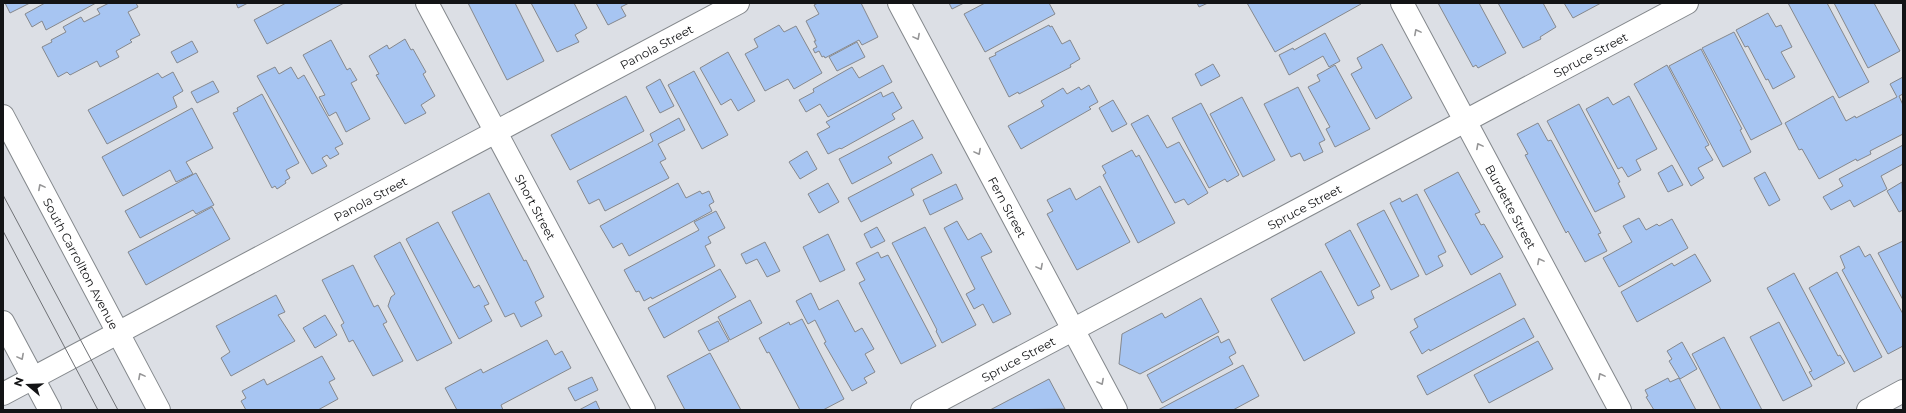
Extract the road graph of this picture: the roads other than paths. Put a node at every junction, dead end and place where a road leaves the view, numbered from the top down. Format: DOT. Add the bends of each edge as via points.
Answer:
graph roads {
  1 [pos="427,3"];
  2 [pos="738,3"];
  3 [pos="899,3"];
  4 [pos="1402,3"];
  5 [pos="1687,3"];
  6 [pos="3,116"];
  7 [pos="1465,121"];
  8 [pos="496,132"];
  9 [pos="3,322"];
  10 [pos="1073,330"];
  11 [pos="118,333"];
  12 [pos="32,378"];
  13 [pos="1903,391"];
  14 [pos="3,394"];
  15 [pos="50,410"];
  16 [pos="159,410"];
  17 [pos="644,410"];
  18 [pos="922,410"];
  19 [pos="1116,410"];
  20 [pos="1620,410"];
  21 [pos="1868,410"];
  1 -- 8 [label="street, Short Street"];
  2 -- 8 [label="street, Panola Street"];
  3 -- 10 [label="street, Fern Street, one-way"];
  7 -- 4 [label="street, Burdette Street, one-way"];
  5 -- 7 [label="street, Spruce Street"];
  11 -- 6 [label="street, South Carrollton Avenue, one-way"];
  7 -- 10 [label="street, Spruce Street"];
  20 -- 7 [label="street, Burdette Street, one-way"];
  8 -- 11 [label="street, Panola Street"];
  8 -- 17 [label="street, Short Street"];
  9 -- 12 [label="street, one-way"];
  10 -- 18 [label="street, Spruce Street"];
  10 -- 19 [label="street, Fern Street, one-way"];
  11 -- 12 [label="street, Panola Street"];
  16 -- 11 [label="street, South Carrollton Avenue, one-way"];
  12 -- 14 [label="street, Panola Street"];
  12 -- 15 [label="street"];
  13 -- 21 [label="street"];
}
